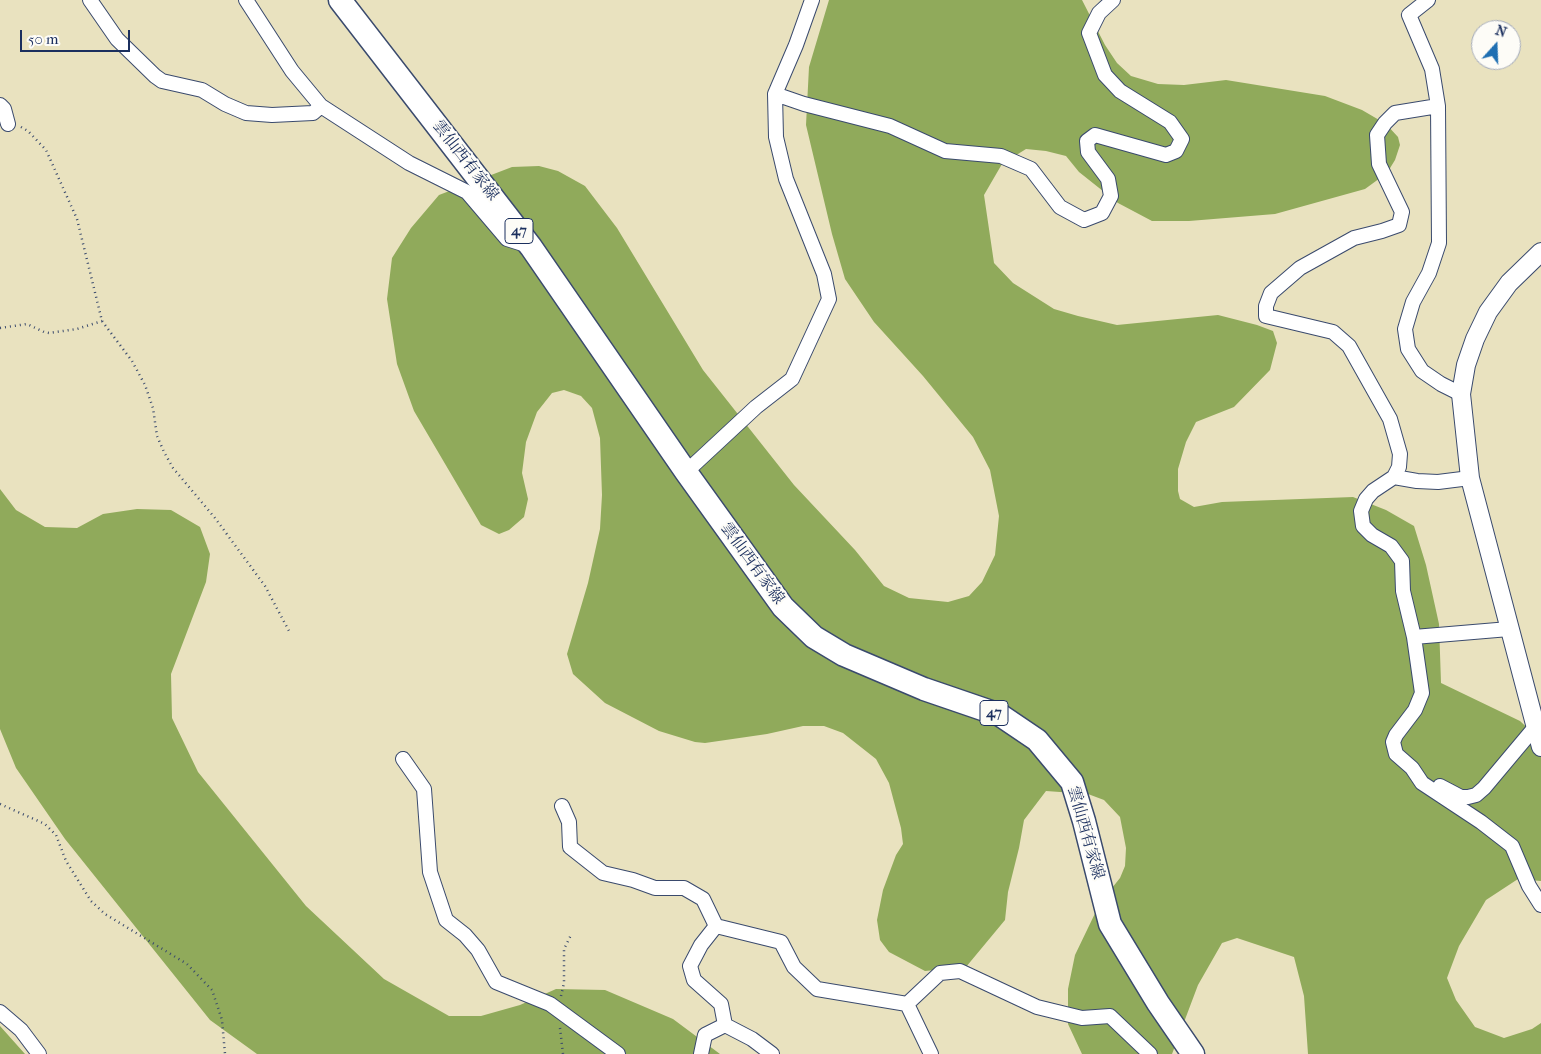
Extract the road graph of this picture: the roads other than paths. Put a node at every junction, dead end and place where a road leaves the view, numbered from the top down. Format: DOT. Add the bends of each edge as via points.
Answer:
graph roads {
  1 [pos="90,0"];
  2 [pos="246,0"];
  3 [pos="340,0"];
  4 [pos="812,0"];
  5 [pos="1113,0"];
  6 [pos="1428,0"];
  7 [pos="775,94"];
  8 [pos="0,105"];
  9 [pos="321,106"];
  10 [pos="1438,106"];
  11 [pos="8,124"];
  12 [pos="531,247"];
  13 [pos="1541,252"];
  14 [pos="1461,394"];
  15 [pos="686,472"];
  16 [pos="1394,477"];
  17 [pos="1470,478"];
  18 [pos="1509,629"];
  19 [pos="1414,637"];
  20 [pos="1536,726"];
  21 [pos="1541,747"];
  22 [pos="403,759"];
  23 [pos="1412,768"];
  24 [pos="562,806"];
  25 [pos="1541,905"];
  26 [pos="716,926"];
  27 [pos="908,1004"];
  28 [pos="0,1012"];
  29 [pos="725,1025"];
  30 [pos="39,1054"];
  31 [pos="618,1054"];
  32 [pos="701,1054"];
  33 [pos="772,1054"];
  34 [pos="931,1054"];
  35 [pos="1150,1054"];
  36 [pos="1193,1054"];
  1 -- 9 [label="street" via="117,39 162,81 202,90 246,113 313,113"];
  2 -- 9 [label="street" via="292,71"];
  3 -- 12 [label="main road, 雲仙西有家線 / 47"];
  4 -- 7 [label="street"];
  5 -- 7 [label="street" via="1099,13 1089,33 1105,75 1120,91 1170,122 1182,139 1176,151 1166,155 1095,135 1087,141 1088,152 1108,179 1111,196 1102,213 1084,220 1060,207 1031,169 1001,156 945,151 890,126"];
  6 -- 10 [label="street" via="1409,15 1432,69"];
  7 -- 15 [label="street" via="776,137 786,179 824,274 829,299 792,379 756,407"];
  8 -- 11 [label="street"];
  9 -- 12 [label="street" via="409,163 467,192 507,238"];
  10 -- 14 [label="street" via="1439,243 1405,329 1408,349 1422,370"];
  10 -- 16 [label="street" via="1395,114 1384,122 1377,135 1379,164 1402,212 1399,225 1354,238 1300,268 1271,294 1266,306 1266,316 1333,332 1350,346 1390,419 1400,454"];
  12 -- 15 [label="main road, 雲仙西有家線 / 47"];
  13 -- 14 [label="street" via="1509,283 1488,312 1466,365"];
  14 -- 17 [label="street"];
  15 -- 36 [label="main road, 雲仙西有家線 / 47" via="783,607 814,636 844,655 924,689 1000,715 1037,740 1072,782 1110,924"];
  16 -- 17 [label="street" via="1438,482"];
  16 -- 19 [label="street" via="1372,491 1361,512 1363,526 1392,546 1402,561 1403,591"];
  17 -- 18 [label="street"];
  18 -- 19 [label="street"];
  18 -- 20 [label="street"];
  19 -- 23 [label="street" via="1422,693 1415,710 1393,742 1396,754"];
  20 -- 21 [label="street"];
  20 -- 23 [label="street" via="1476,795 1454,794"];
  22 -- 31 [label="street" via="424,789 430,872 446,920 478,950 496,982 550,1004"];
  23 -- 25 [label="street" via="1422,783 1512,846"];
  24 -- 26 [label="street" via="568,822 570,847 603,872 655,888 684,888 703,899"];
  26 -- 27 [label="street" via="780,942 794,966 817,989"];
  26 -- 29 [label="street" via="690,966 694,980 721,1004"];
  27 -- 34 [label="street"];
  27 -- 35 [label="street" via="940,973 960,971 1037,1007 1082,1018 1110,1016"];
  28 -- 30 [label="street" via="21,1030"];
  29 -- 32 [label="street" via="705,1034"];
  29 -- 33 [label="street"];
}
